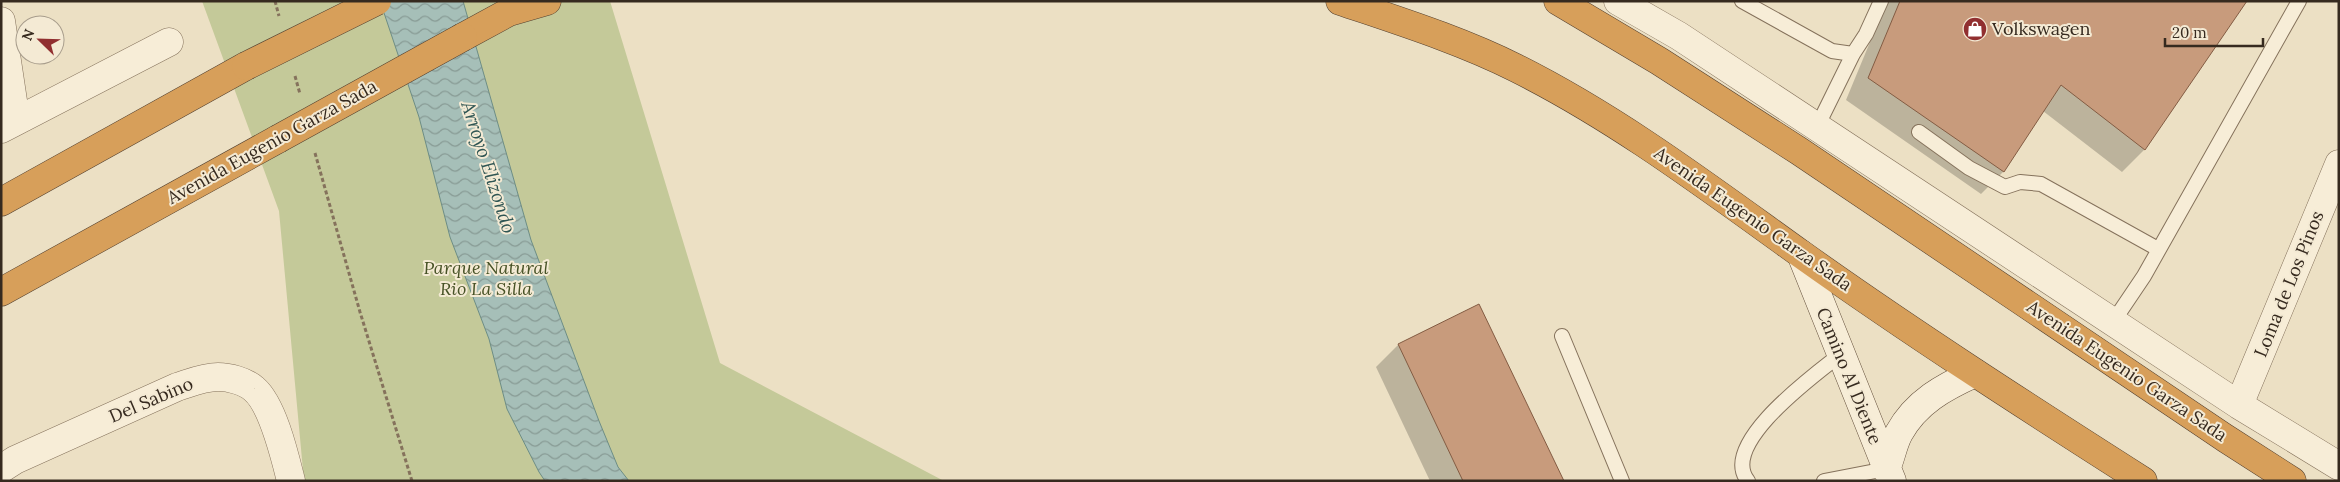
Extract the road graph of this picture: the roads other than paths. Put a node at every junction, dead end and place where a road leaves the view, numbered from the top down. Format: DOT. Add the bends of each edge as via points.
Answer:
graph roads {
  1 [pos="377,1"];
  2 [pos="547,1"];
  3 [pos="1340,1"];
  4 [pos="1558,1"];
  5 [pos="1618,1"];
  6 [pos="1742,1"];
  7 [pos="1881,1"];
  8 [pos="2299,1"];
  9 [pos="1,21"];
  10 [pos="169,42"];
  11 [pos="1853,54"];
  12 [pos="8,125"];
  13 [pos="1818,127"];
  14 [pos="1919,132"];
  15 [pos="2339,164"];
  16 [pos="1,202"];
  17 [pos="2158,249"];
  18 [pos="1801,254"];
  19 [pos="1,292"];
  20 [pos="2113,322"];
  21 [pos="1562,336"];
  22 [pos="1841,354"];
  23 [pos="1975,373"];
  24 [pos="2239,405"];
  25 [pos="8,464"];
  26 [pos="2339,466"];
  27 [pos="1889,475"];
  28 [pos="1742,479"];
  29 [pos="291,481"];
  30 [pos="1622,481"];
  31 [pos="1824,481"];
  32 [pos="2143,481"];
  33 [pos="2292,481"];
  1 -- 16 [label="highway, bridge" via="246,66"];
  2 -- 19 [label="highway, Avenida Eugenio Garza Sada, bridge" via="509,12"];
  3 -- 18 [label="highway, Avenida Eugenio Garza Sada" via="1422,29 1523,72 1588,108 1692,175"];
  4 -- 33 [label="highway, Avenida Eugenio Garza Sada" via="1799,150"];
  5 -- 13 [label="street" via="1679,36"];
  6 -- 11 [label="lane" via="1832,51"];
  7 -- 11 [label="lane"];
  8 -- 17 [label="lane"];
  9 -- 12 [label="street"];
  10 -- 12 [label="street"];
  11 -- 13 [label="lane"];
  13 -- 20 [label="street"];
  14 -- 17 [label="lane" via="1969,168 2005,187 2020,182 2041,184"];
  15 -- 24 [label="street, Loma de Los Pinos"];
  17 -- 20 [label="lane"];
  18 -- 22 [label="street, Camino Al Diente"];
  18 -- 23 [label="highway, Avenida Eugenio Garza Sada"];
  20 -- 24 [label="street"];
  21 -- 30 [label="lane"];
  22 -- 27 [label="street, Camino Al Diente"];
  22 -- 28 [label="lane" via="1760,424 1743,452"];
  23 -- 27 [label="street, Camino Al Diente" via="1929,397 1912,414 1899,434"];
  23 -- 32 [label="highway, Avenida Eugenio Garza Sada"];
  24 -- 26 [label="street"];
  25 -- 29 [label="street, Del Sabino" via="177,387 219,377 236,380 254,389 266,407 283,447"];
  27 -- 31 [label="lane"];
}
